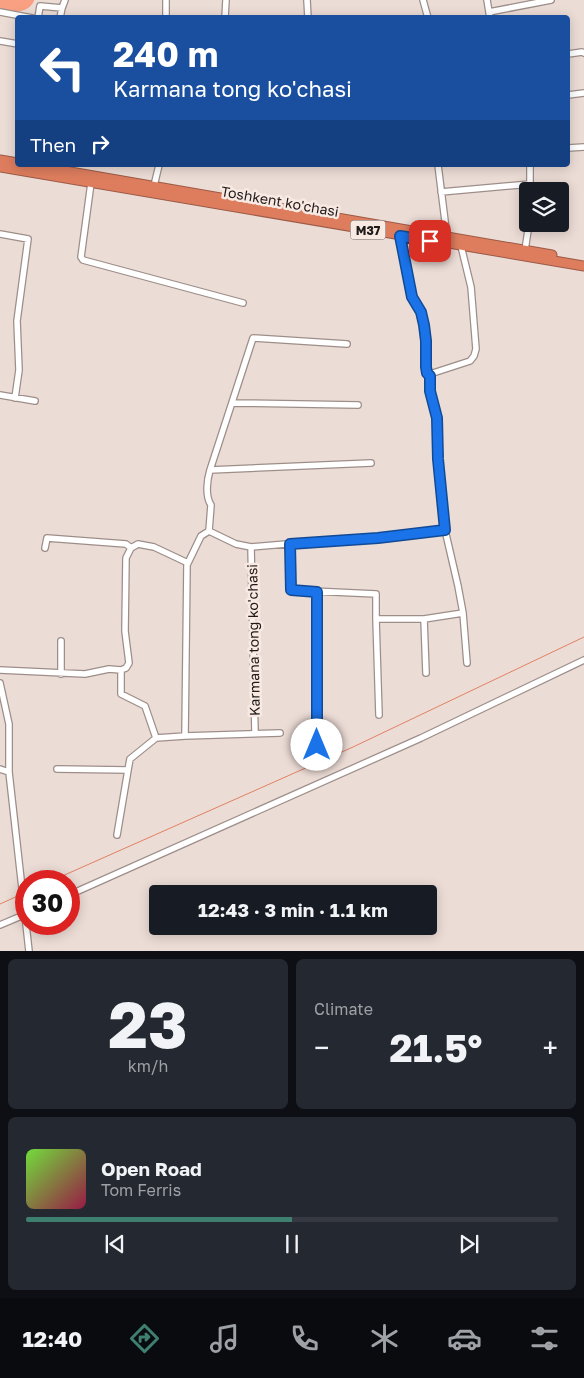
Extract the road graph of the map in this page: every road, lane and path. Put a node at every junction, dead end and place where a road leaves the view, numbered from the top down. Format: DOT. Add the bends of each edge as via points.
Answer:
graph roads {
  1 [pos="65,0"];
  2 [pos="166,0"];
  3 [pos="226,0"];
  4 [pos="308,0"];
  5 [pos="423,0"];
  6 [pos="487,0"];
  7 [pos="551,0"];
  8 [pos="62,8"];
  9 [pos="0,12"];
  10 [pos="16,15"];
  11 [pos="38,15"];
  12 [pos="61,15"];
  13 [pos="166,15"];
  14 [pos="225,15"];
  15 [pos="308,15"];
  16 [pos="427,15"];
  17 [pos="490,15"];
  18 [pos="0,41"];
  19 [pos="15,44"];
  20 [pos="584,53"];
  21 [pos="570,54"];
  22 [pos="584,92"];
  23 [pos="570,95"];
  24 [pos="584,147"];
  25 [pos="570,148"];
  26 [pos="0,160"];
  27 [pos="15,162"];
  28 [pos="0,167"];
  29 [pos="40,167"];
  30 [pos="159,167"];
  31 [pos="438,167"];
  32 [pos="530,167"];
  33 [pos="530,182"];
  34 [pos="91,183"];
  35 [pos="519,188"];
  36 [pos="153,190"];
  37 [pos="442,192"];
  38 [pos="527,232"];
  39 [pos="0,234"];
  40 [pos="400,236"];
  41 [pos="447,237"];
  42 [pos="462,246"];
  43 [pos="524,250"];
  44 [pos="584,261"];
  45 [pos="584,266"];
  46 [pos="243,303"];
  47 [pos="347,344"];
  48 [pos="430,376"];
  49 [pos="0,395"];
  50 [pos="15,398"];
  51 [pos="35,402"];
  52 [pos="233,403"];
  53 [pos="358,405"];
  54 [pos="371,463"];
  55 [pos="210,470"];
  56 [pos="445,530"];
  57 [pos="209,531"];
  58 [pos="290,544"];
  59 [pos="45,548"];
  60 [pos="131,548"];
  61 [pos="251,548"];
  62 [pos="188,563"];
  63 [pos="317,592"];
  64 [pos="463,613"];
  65 [pos="376,619"];
  66 [pos="424,619"];
  67 [pos="61,641"];
  68 [pos="584,660"];
  69 [pos="467,663"];
  70 [pos="0,670"];
  71 [pos="121,670"];
  72 [pos="426,673"];
  73 [pos="61,674"];
  74 [pos="0,683"];
  75 [pos="379,715"];
  76 [pos="280,733"];
  77 [pos="256,734"];
  78 [pos="185,736"];
  79 [pos="156,738"];
  80 [pos="317,745"];
  81 [pos="0,769"];
  82 [pos="57,769"];
  83 [pos="128,770"];
  84 [pos="9,772"];
  85 [pos="117,835"];
  86 [pos="21,870"];
  87 [pos="80,890"];
  88 [pos="15,919"];
  89 [pos="0,925"];
  90 [pos="28,935"];
  91 [pos="29,950"];
  1 -- 8 [label="street"];
  2 -- 13 [label="street"];
  3 -- 14 [label="street"];
  4 -- 15 [label="street"];
  5 -- 16 [label="street"];
  6 -- 17 [label="street"];
  7 -- 17 [label="street"];
  8 -- 11 [label="street" via="40,6"];
  8 -- 12 [label="street"];
  9 -- 10 [label="street"];
  18 -- 19 [label="street"];
  20 -- 21 [label="street"];
  22 -- 23 [label="street"];
  24 -- 25 [label="street"];
  26 -- 27 [label="highway"];
  28 -- 34 [label="highway, Toshkent ko'chasi / M37"];
  29 -- 36 [label="highway, Toshkent ko'chasi / M37"];
  30 -- 36 [label="street"];
  31 -- 37 [label="street"];
  32 -- 33 [label="street"];
  34 -- 36 [label="highway, Toshkent ko'chasi / M37"];
  34 -- 46 [label="street" via="83,260"];
  35 -- 37 [label="street"];
  36 -- 40 [label="highway, Toshkent ko'chasi / M37"];
  36 -- 41 [label="highway, Toshkent ko'chasi / M37"];
  37 -- 41 [label="street"];
  38 -- 43 [label="street"];
  39 -- 50 [label="street" via="28,239 17,321 19,370"];
  40 -- 42 [label="highway, Toshkent ko'chasi / M37"];
  40 -- 48 [label="street" via="412,297 424,325 426,367"];
  41 -- 43 [label="highway, Toshkent ko'chasi / M37"];
  42 -- 45 [label="highway, Toshkent ko'chasi / M37"];
  42 -- 48 [label="street" via="471,287 476,349 470,361"];
  43 -- 44 [label="highway, Toshkent ko'chasi / M37"];
  47 -- 52 [label="street" via="253,338"];
  48 -- 56 [label="street" via="437,418"];
  49 -- 50 [label="street"];
  50 -- 51 [label="street"];
  52 -- 53 [label="street"];
  52 -- 55 [label="street"];
  54 -- 55 [label="street"];
  55 -- 57 [label="street" via="207,494 211,505"];
  56 -- 58 [label="street, Karmana tong ko'chasi"];
  56 -- 64 [label="street"];
  57 -- 61 [label="street, Karmana tong ko'chasi"];
  57 -- 62 [label="street" via="201,536"];
  58 -- 61 [label="street, Karmana tong ko'chasi"];
  58 -- 63 [label="street" via="291,590"];
  59 -- 60 [label="street" via="47,538 126,544"];
  60 -- 62 [label="street" via="138,544 154,547"];
  60 -- 71 [label="street" via="126,558 128,663"];
  61 -- 77 [label="street, Karmana tong ko'chasi"];
  62 -- 78 [label="street"];
  63 -- 65 [label="street" via="376,594"];
  63 -- 80 [label="street"];
  64 -- 66 [label="street"];
  64 -- 69 [label="street"];
  65 -- 66 [label="street"];
  65 -- 75 [label="street"];
  66 -- 72 [label="street"];
  67 -- 73 [label="street"];
  68 -- 87 [label="street" via="421,738"];
  70 -- 73 [label="street"];
  71 -- 73 [label="street"];
  71 -- 79 [label="street" via="121,694 145,706"];
  74 -- 84 [label="street" via="9,724"];
  76 -- 77 [label="street, Karmana tong ko'chasi"];
  77 -- 78 [label="street, Karmana tong ko'chasi"];
  78 -- 79 [label="street, Karmana tong ko'chasi"];
  79 -- 83 [label="street" via="130,759"];
  81 -- 84 [label="street"];
  82 -- 83 [label="street"];
  83 -- 85 [label="street"];
  84 -- 86 [label="street"];
  88 -- 89 [label="street"];
  90 -- 91 [label="street"];
}
